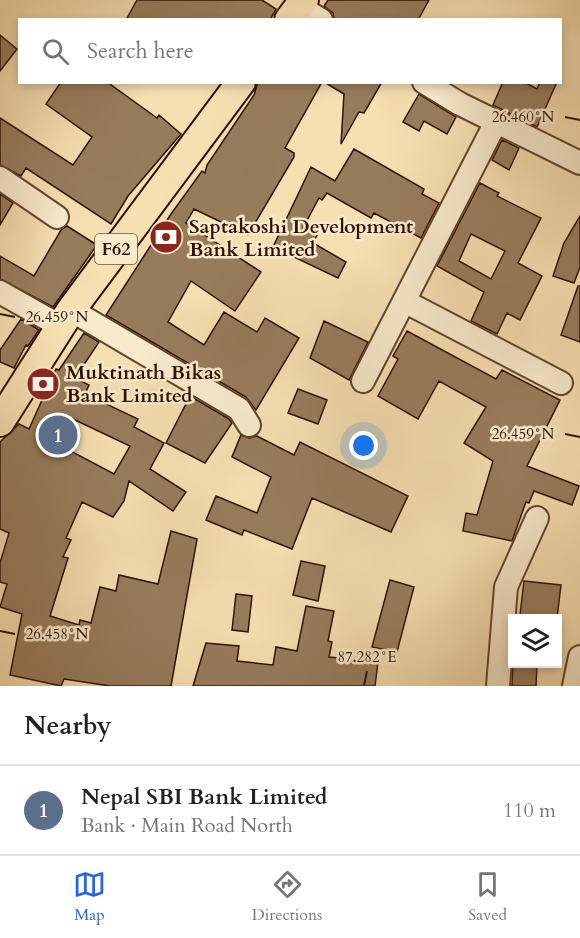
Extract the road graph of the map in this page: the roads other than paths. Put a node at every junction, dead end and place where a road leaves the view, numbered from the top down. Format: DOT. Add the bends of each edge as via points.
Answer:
graph roads {
  1 [pos="241,84"];
  2 [pos="428,84"];
  3 [pos="496,122"];
  4 [pos="580,163"];
  5 [pos="0,178"];
  6 [pos="57,217"];
  7 [pos="0,292"];
  8 [pos="404,301"];
  9 [pos="66,318"];
  10 [pos="363,381"];
  11 [pos="561,383"];
  12 [pos="0,422"];
  13 [pos="249,425"];
  14 [pos="537,518"];
  15 [pos="580,657"];
  16 [pos="498,686"];
  17 [pos="574,686"];
  1 -- 9 [label="main road, F62"];
  2 -- 3 [label="street"];
  3 -- 4 [label="street"];
  3 -- 8 [label="street"];
  5 -- 6 [label="street"];
  7 -- 9 [label="street"];
  8 -- 10 [label="street"];
  8 -- 11 [label="street"];
  9 -- 12 [label="main road, F62"];
  9 -- 13 [label="street" via="239,409"];
  14 -- 16 [label="street" via="506,587"];
  15 -- 17 [label="street"];
}
